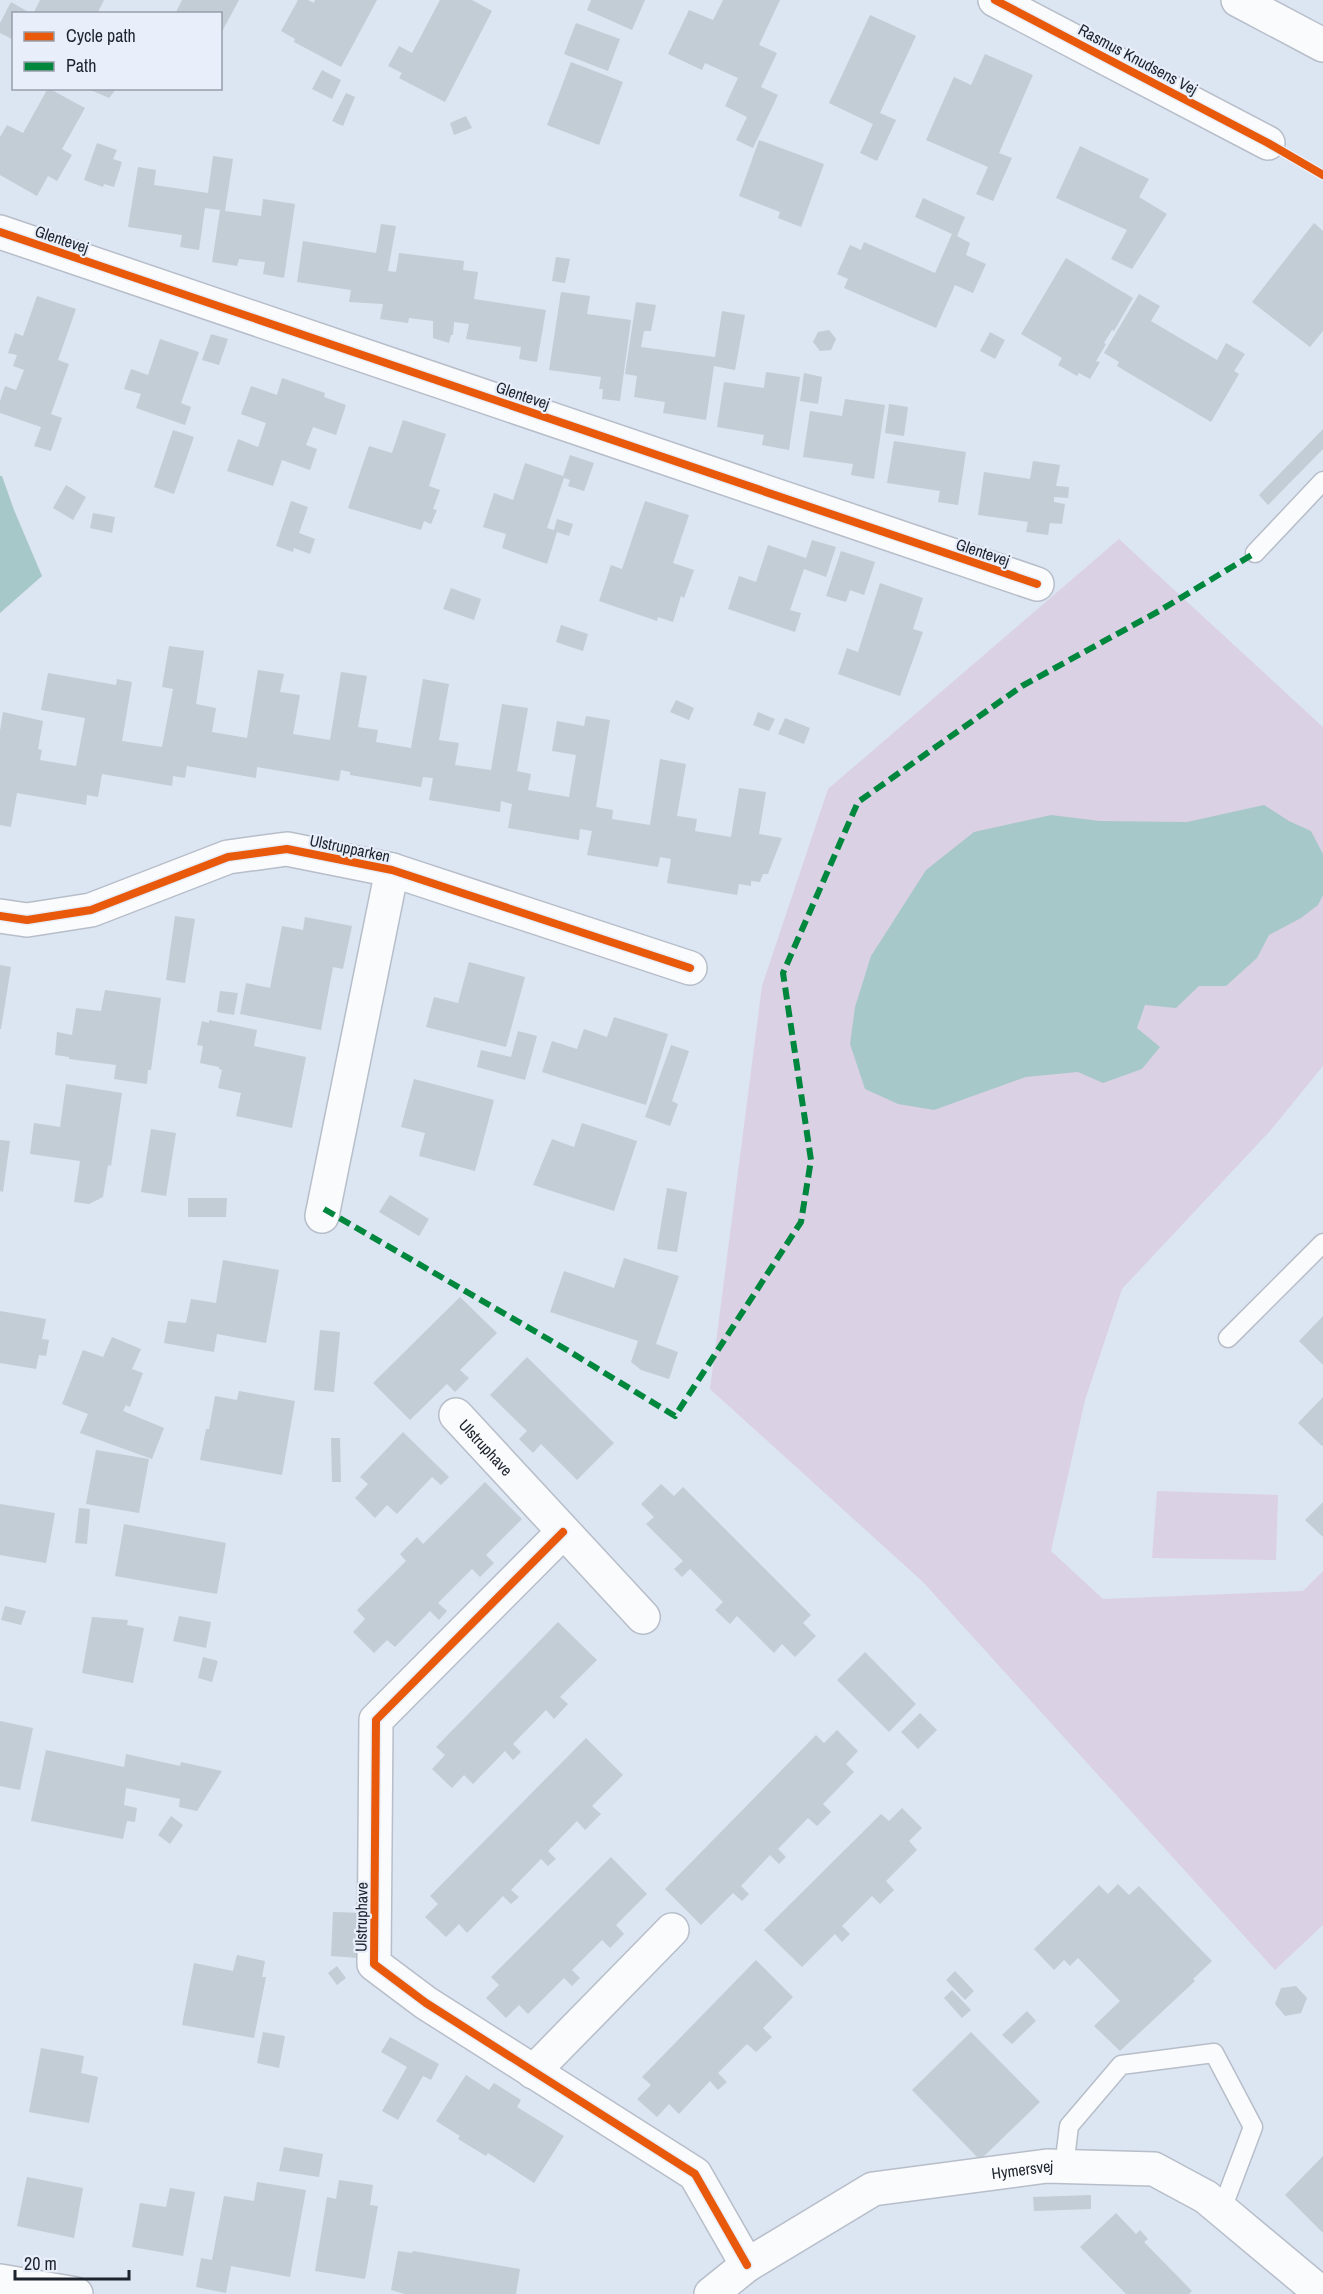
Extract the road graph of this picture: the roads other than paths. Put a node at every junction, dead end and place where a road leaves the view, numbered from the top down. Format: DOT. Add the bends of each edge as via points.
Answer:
graph roads {
  1 [pos="995,0"];
  2 [pos="1238,0"];
  3 [pos="1033,9"];
  4 [pos="1323,45"];
  5 [pos="1268,143"];
  6 [pos="0,232"];
  7 [pos="1323,481"];
  8 [pos="1255,553"];
  9 [pos="1036,584"];
  10 [pos="392,870"];
  11 [pos="0,916"];
  12 [pos="690,968"];
  13 [pos="322,1216"];
  14 [pos="1323,1243"];
  15 [pos="1228,1338"];
  16 [pos="456,1415"];
  17 [pos="563,1532"];
  18 [pos="643,1617"];
  19 [pos="672,1930"];
  20 [pos="533,2072"];
  21 [pos="1064,2167"];
  22 [pos="1222,2209"];
  23 [pos="747,2265"];
  24 [pos="0,2281"];
  25 [pos="76,2294"];
  26 [pos="711,2294"];
  27 [pos="1322,2294"];
  1 -- 3 [label="street, Rasmus Knudsens Vej"];
  2 -- 4 [label="street"];
  3 -- 5 [label="street, Rasmus Knudsens Vej"];
  6 -- 9 [label="street, Glentevej"];
  7 -- 8 [label="lane"];
  10 -- 11 [label="street, Ulstrupparken" via="287,849 228,857 91,910 27,920"];
  10 -- 12 [label="street, Ulstrupparken"];
  10 -- 13 [label="street, Ulstrupparken"];
  14 -- 15 [label="lane"];
  16 -- 17 [label="street, Ulstruphave"];
  17 -- 18 [label="street, Ulstruphave"];
  17 -- 20 [label="street, Ulstruphave" via="376,1720 374,1964 426,2003"];
  19 -- 20 [label="street"];
  20 -- 23 [label="street, Ulstruphave" via="695,2174"];
  21 -- 22 [label="street, Hymersvej" via="1154,2169"];
  21 -- 22 [label="lane" via="1069,2126 1120,2065 1214,2053 1253,2127"];
  21 -- 23 [label="street, Hymersvej" via="873,2189"];
  22 -- 27 [label="street, Hymersvej"];
  23 -- 26 [label="street, Hymersvej"];
  24 -- 25 [label="street"];
}
